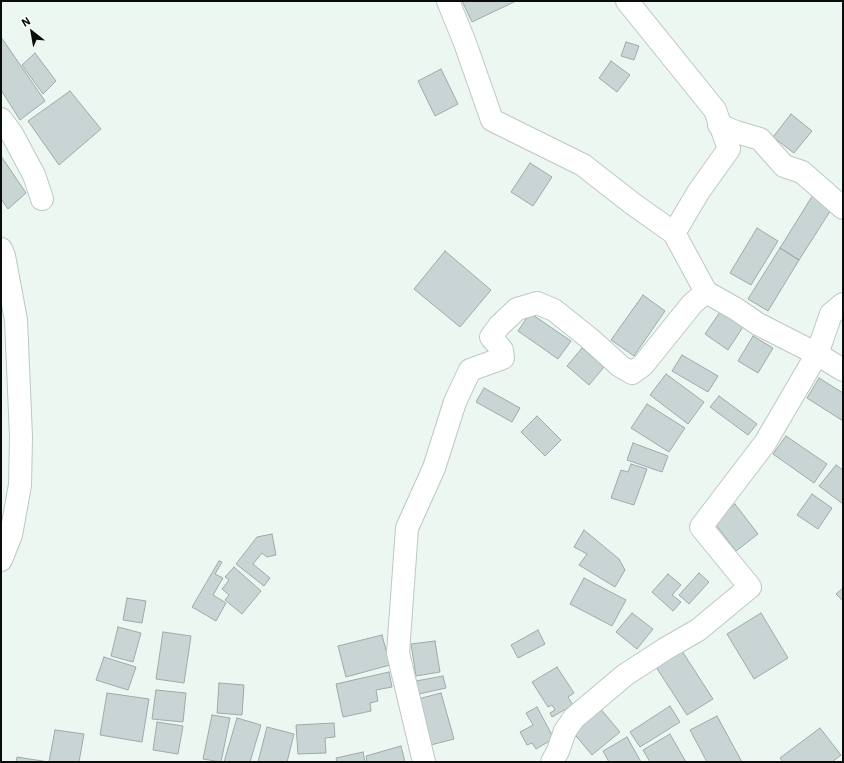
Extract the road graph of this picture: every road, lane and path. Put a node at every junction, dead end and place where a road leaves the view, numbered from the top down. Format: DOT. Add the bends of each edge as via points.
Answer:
graph roads {
  1 [pos="448,1"];
  2 [pos="627,1"];
  3 [pos="1,118"];
  4 [pos="719,125"];
  5 [pos="42,199"];
  6 [pos="843,208"];
  7 [pos="674,233"];
  8 [pos="1,249"];
  9 [pos="706,292"];
  10 [pos="843,304"];
  11 [pos="817,354"];
  12 [pos="843,370"];
  13 [pos="1,560"];
  14 [pos="424,762"];
  15 [pos="552,762"];
  1 -- 7 [label="street" via="492,120 583,165"];
  2 -- 4 [label="street" via="714,110"];
  3 -- 5 [label="street" via="34,175"];
  4 -- 6 [label="street" via="760,139 784,166 802,172"];
  4 -- 7 [label="street" via="729,149 699,191"];
  7 -- 9 [label="street"];
  8 -- 13 [label="street" via="16,320 22,437 20,485 10,535"];
  9 -- 11 [label="street" via="758,324"];
  9 -- 14 [label="street" via="692,304 644,365 632,373 620,366 554,310 537,303 516,309 491,338 502,350 504,358 470,370 455,402 434,468 407,528 398,652"];
  10 -- 11 [label="street" via="831,314"];
  11 -- 12 [label="street"];
  11 -- 15 [label="street" via="765,442 701,527 750,587 698,630 625,675 574,718 565,731"];
}
